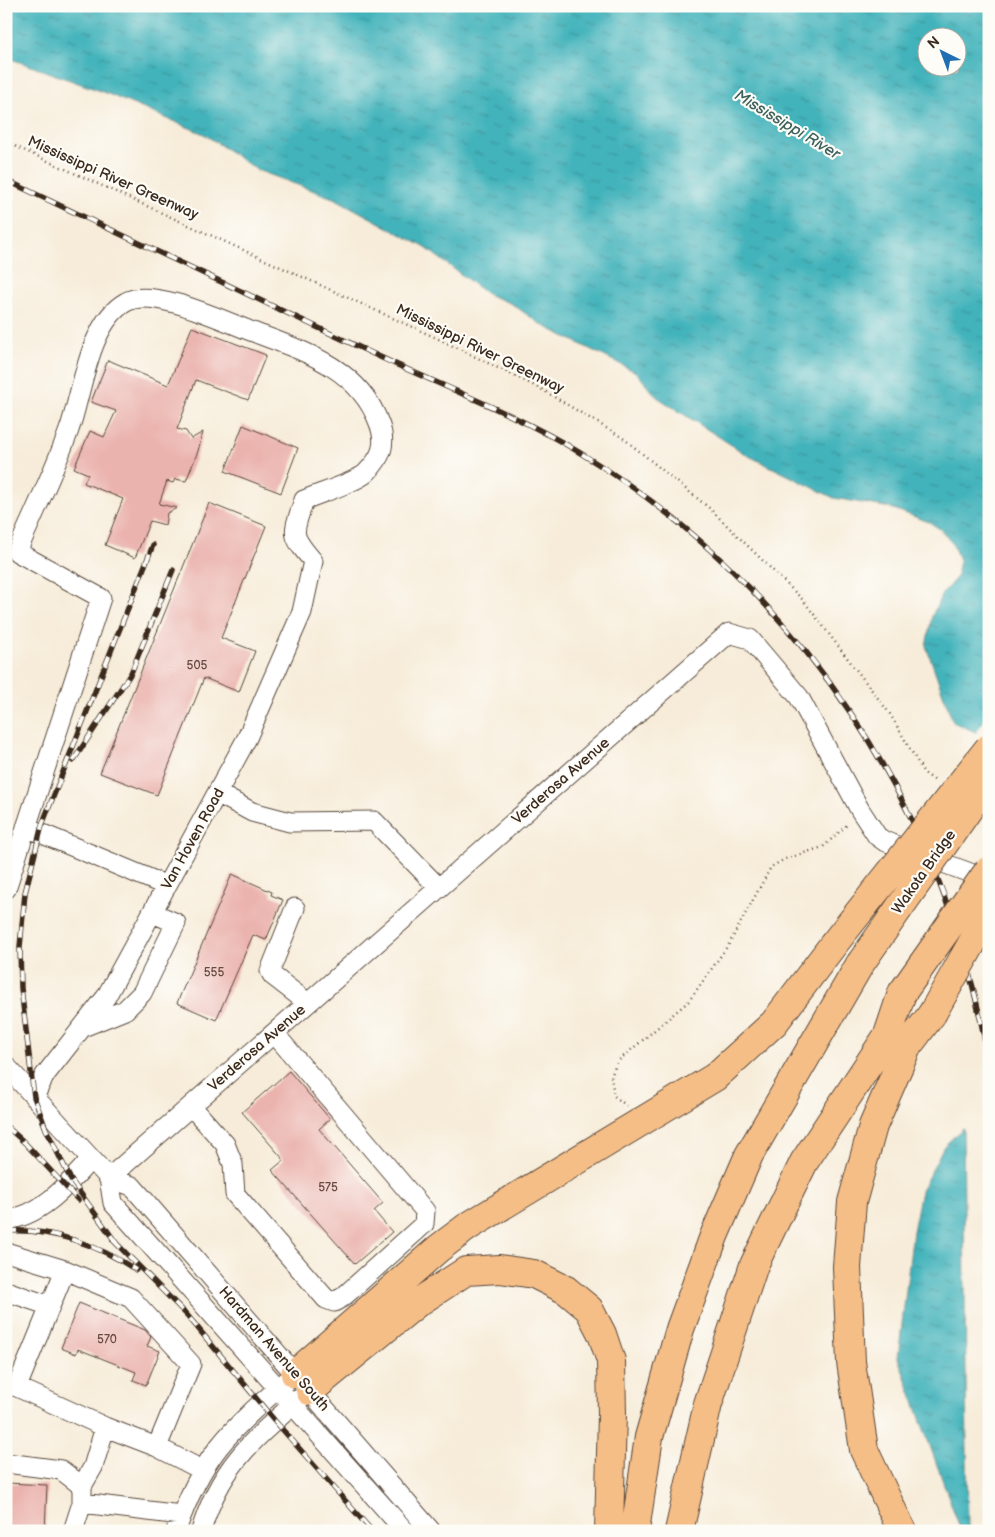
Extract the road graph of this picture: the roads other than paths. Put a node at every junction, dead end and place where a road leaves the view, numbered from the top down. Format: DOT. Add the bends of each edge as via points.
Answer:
graph roads {
  1 [pos="989,748"];
  2 [pos="989,780"];
  3 [pos="217,793"];
  4 [pos="26,827"];
  5 [pos="989,870"];
  6 [pos="989,880"];
  7 [pos="167,886"];
  8 [pos="439,888"];
  9 [pos="6,889"];
  10 [pos="295,908"];
  11 [pos="152,913"];
  12 [pos="989,913"];
  13 [pos="308,1003"];
  14 [pos="82,1028"];
  15 [pos="274,1033"];
  16 [pos="6,1066"];
  17 [pos="34,1097"];
  18 [pos="191,1106"];
  19 [pos="91,1159"];
  20 [pos="109,1178"];
  21 [pos="6,1220"];
  22 [pos="6,1252"];
  23 [pos="65,1270"];
  24 [pos="6,1291"];
  25 [pos="50,1306"];
  26 [pos="11,1386"];
  27 [pos="294,1390"];
  28 [pos="105,1427"];
  29 [pos="157,1447"];
  30 [pos="6,1463"];
  31 [pos="202,1470"];
  32 [pos="82,1495"];
  33 [pos="178,1523"];
  34 [pos="73,1531"];
  35 [pos="201,1531"];
  36 [pos="405,1531"];
  37 [pos="432,1531"];
  38 [pos="608,1531"];
  39 [pos="634,1531"];
  40 [pos="679,1531"];
  41 [pos="902,1531"];
  1 -- 27 [label="highway, bridge" via="774,1023 714,1078 467,1227 439,1248"];
  2 -- 39 [label="highway, Wakota Bridge, bridge" via="860,964 749,1154 680,1329 649,1437"];
  3 -- 4 [label="street, Van Hoven Road" via="247,738 302,612 313,561 297,543 293,533 304,500 365,474 380,455 384,438 373,408 356,384 311,355 193,308 158,300 126,301 105,320 69,430 17,552 101,598"];
  3 -- 7 [label="street, Van Hoven Road"];
  3 -- 8 [label="street" via="252,812 290,822 374,821"];
  4 -- 7 [label="street"];
  4 -- 9 [label="street"];
  5 -- 40 [label="highway, bridge" via="902,993 888,1035 804,1162 754,1265 708,1404"];
  6 -- 8 [label="street, Verderosa Avenue" via="877,836 800,697 750,638 729,633"];
  7 -- 11 [label="street, Van Hoven Road"];
  8 -- 13 [label="street, Verderosa Avenue"];
  10 -- 13 [label="street" via="270,971"];
  11 -- 14 [label="street, Van Hoven Road" via="106,997"];
  11 -- 14 [label="street" via="176,923 142,993 125,1010"];
  12 -- 41 [label="highway, bridge" via="932,1014 907,1047 873,1126 852,1202 847,1267 851,1362 864,1450"];
  13 -- 15 [label="street, Verderosa Avenue"];
  14 -- 17 [label="street, Van Hoven Road" via="45,1075"];
  15 -- 18 [label="street, Verderosa Avenue"];
  15 -- 18 [label="street" via="425,1211 424,1224 343,1297 334,1302 326,1300 235,1194 233,1164 225,1144"];
  16 -- 17 [label="street, Hardman Avenue South"];
  17 -- 19 [label="street, Hardman Avenue South"];
  18 -- 20 [label="street, Verderosa Avenue"];
  19 -- 20 [label="street, Hardman Avenue South"];
  19 -- 21 [label="street" via="72,1180 32,1213"];
  20 -- 27 [label="street, Hardman Avenue South" via="132,1186"];
  20 -- 27 [label="street, Hardman Avenue South" via="113,1203"];
  22 -- 23 [label="street"];
  23 -- 25 [label="street"];
  23 -- 29 [label="street" via="131,1298 191,1364"];
  24 -- 25 [label="street"];
  25 -- 26 [label="street"];
  26 -- 28 [label="street"];
  27 -- 31 [label="street" via="231,1431"];
  27 -- 35 [label="street" via="234,1461 215,1493"];
  27 -- 36 [label="street, Hardman Avenue South"];
  27 -- 37 [label="street, Hardman Avenue South"];
  27 -- 38 [label="highway" via="466,1271 500,1269 534,1274 566,1290 589,1309 611,1361"];
  28 -- 29 [label="street"];
  28 -- 32 [label="street"];
  29 -- 31 [label="street"];
  30 -- 32 [label="street" via="61,1470"];
  31 -- 33 [label="street"];
  32 -- 33 [label="street"];
  32 -- 34 [label="street"];
}
